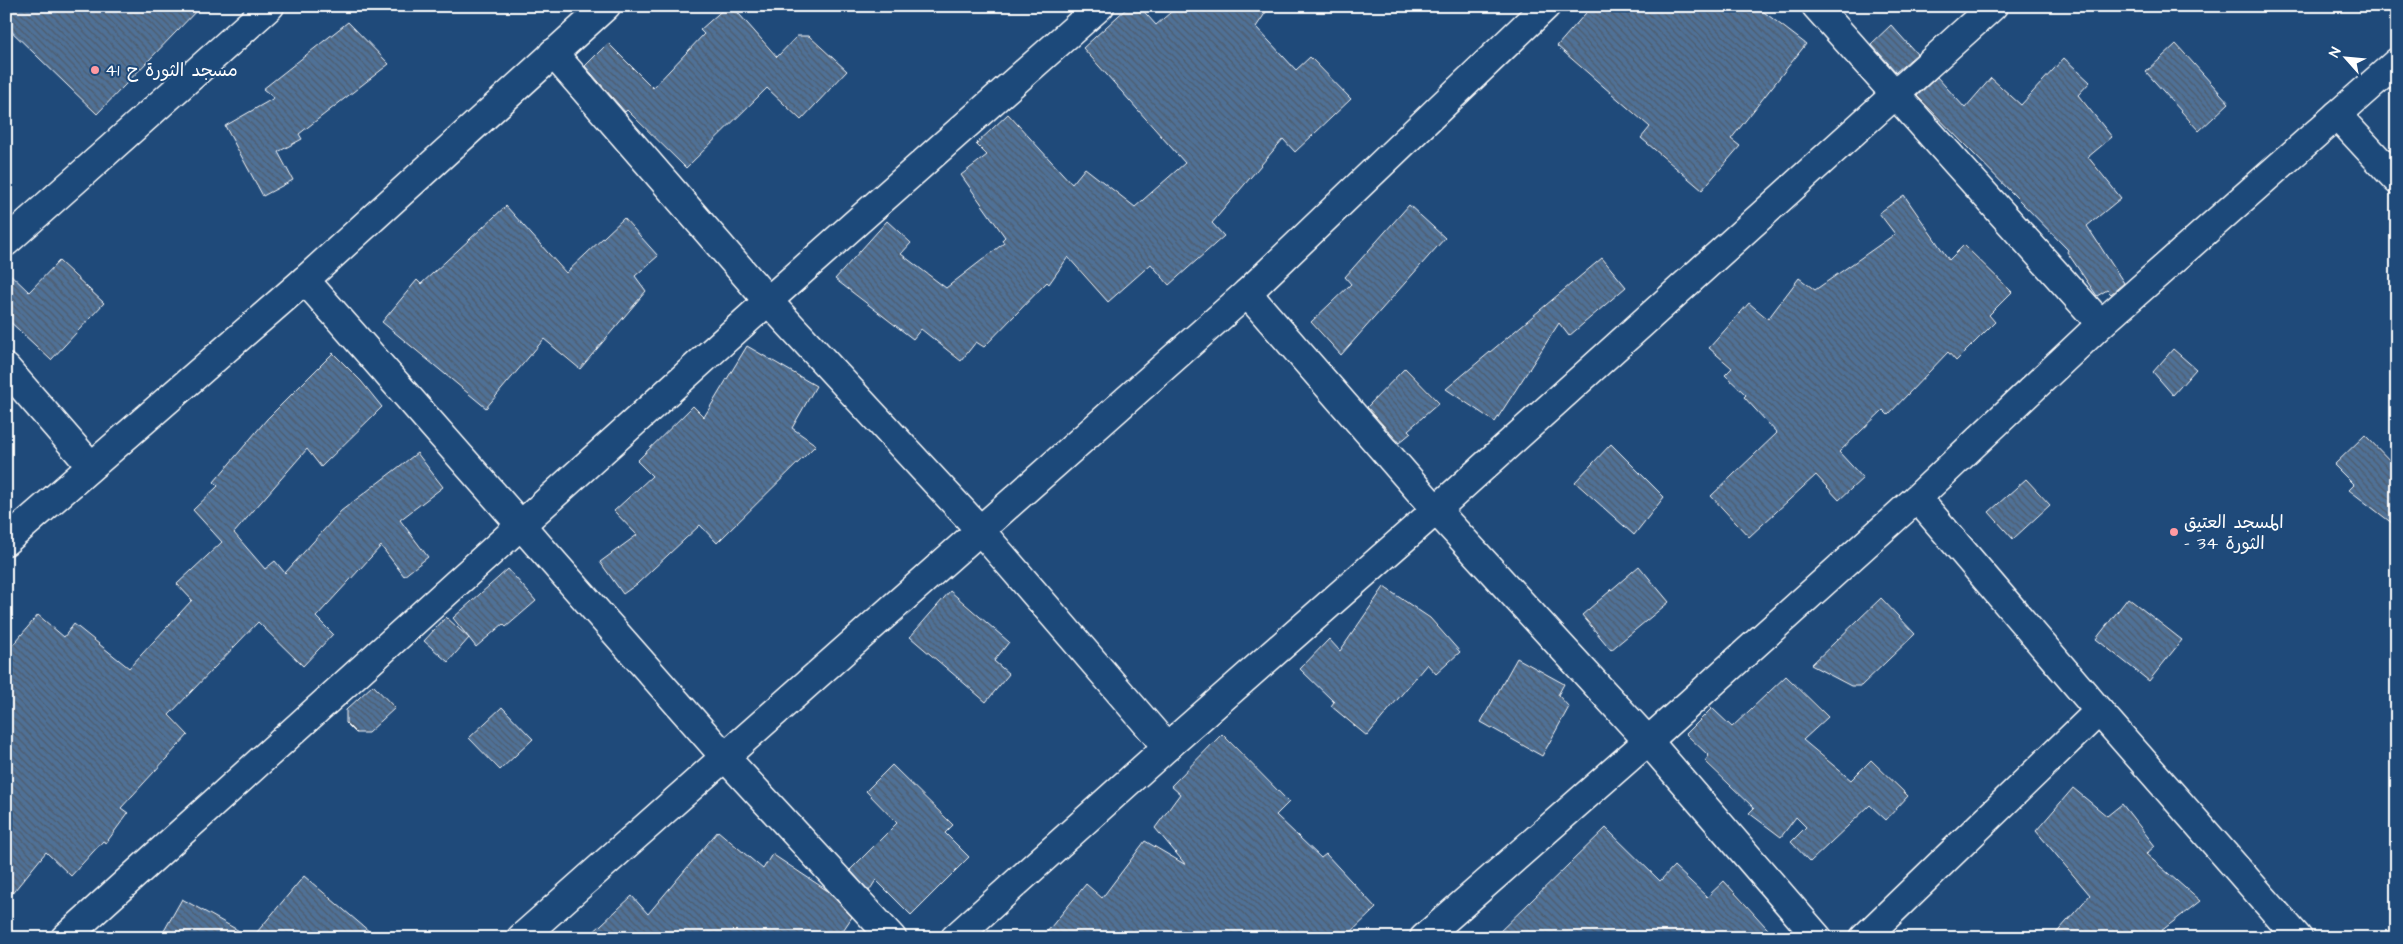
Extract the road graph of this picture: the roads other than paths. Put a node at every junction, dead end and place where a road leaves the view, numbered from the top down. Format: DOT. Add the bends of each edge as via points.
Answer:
graph roads {
  1 [pos="270,6"];
  2 [pos="606,6"];
  3 [pos="1100,6"];
  4 [pos="1546,6"];
  5 [pos="1816,6"];
  6 [pos="1993,6"];
  7 [pos="553,53"];
  8 [pos="2397,62"];
  9 [pos="1895,94"];
  10 [pos="2337,115"];
  11 [pos="2397,180"];
  12 [pos="6,242"];
  13 [pos="305,280"];
  14 [pos="1247,293"];
  15 [pos="768,301"];
  16 [pos="2101,324"];
  17 [pos="6,368"];
  18 [pos="91,466"];
  19 [pos="1917,498"];
  20 [pos="1436,510"];
  21 [pos="519,526"];
  22 [pos="980,530"];
  23 [pos="6,541"];
  24 [pos="2098,710"];
  25 [pos="1648,741"];
  26 [pos="1166,747"];
  27 [pos="724,756"];
  28 [pos="65,938"];
  29 [pos="521,938"];
  30 [pos="892,938"];
  31 [pos="955,938"];
  32 [pos="1424,938"];
  33 [pos="1818,938"];
  34 [pos="1864,938"];
  35 [pos="2298,938"];
  1 -- 12 [label="street"];
  2 -- 7 [label="street"];
  3 -- 15 [label="street"];
  4 -- 14 [label="street"];
  5 -- 9 [label="street"];
  6 -- 9 [label="street"];
  7 -- 13 [label="street"];
  7 -- 15 [label="street"];
  8 -- 10 [label="street"];
  9 -- 16 [label="street"];
  9 -- 20 [label="street"];
  10 -- 11 [label="street"];
  10 -- 16 [label="street"];
  13 -- 18 [label="street"];
  13 -- 21 [label="street"];
  14 -- 20 [label="street"];
  14 -- 22 [label="street"];
  15 -- 21 [label="street"];
  15 -- 22 [label="street"];
  16 -- 19 [label="street"];
  17 -- 18 [label="street"];
  18 -- 23 [label="street"];
  19 -- 24 [label="street"];
  19 -- 25 [label="street"];
  20 -- 25 [label="street"];
  20 -- 26 [label="street"];
  21 -- 27 [label="street"];
  21 -- 28 [label="street"];
  22 -- 26 [label="street"];
  22 -- 27 [label="street"];
  24 -- 34 [label="street"];
  24 -- 35 [label="street"];
  25 -- 32 [label="street"];
  25 -- 33 [label="street"];
  26 -- 31 [label="street"];
  27 -- 29 [label="street"];
  27 -- 30 [label="street"];
}
